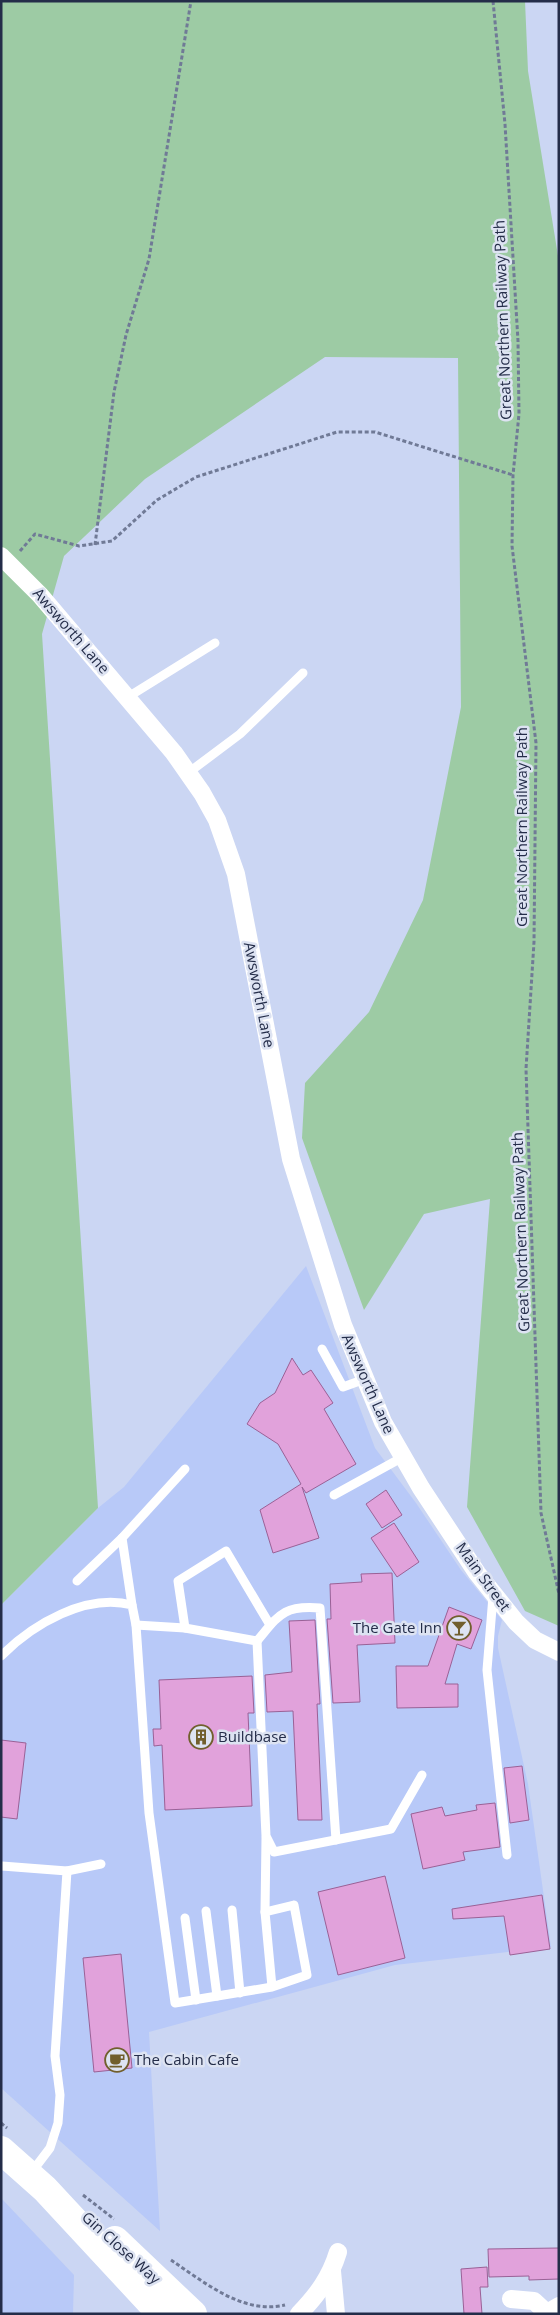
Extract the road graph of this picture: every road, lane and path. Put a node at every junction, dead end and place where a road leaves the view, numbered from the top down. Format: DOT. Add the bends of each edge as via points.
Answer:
graph roads {
  1 [pos="191,1"];
  2 [pos="493,1"];
  3 [pos="513,475"];
  4 [pos="95,545"];
  5 [pos="5,559"];
  6 [pos="215,643"];
  7 [pos="302,673"];
  8 [pos="128,697"];
  9 [pos="188,773"];
  10 [pos="322,1349"];
  11 [pos="365,1379"];
  12 [pos="402,1456"];
  13 [pos="185,1469"];
  14 [pos="421,1488"];
  15 [pos="334,1495"];
  16 [pos="122,1538"];
  17 [pos="77,1581"];
  18 [pos="493,1593"];
  19 [pos="559,1594"];
  20 [pos="132,1605"];
  21 [pos="136,1625"];
  22 [pos="270,1625"];
  23 [pos="185,1628"];
  24 [pos="257,1641"];
  25 [pos="559,1652"];
  26 [pos="1,1656"];
  27 [pos="422,1776"];
  28 [pos="266,1836"];
  29 [pos="336,1840"];
  30 [pos="507,1854"];
  31 [pos="101,1864"];
  32 [pos="2,1866"];
  33 [pos="67,1871"];
  34 [pos="232,1910"];
  35 [pos="206,1911"];
  36 [pos="265,1912"];
  37 [pos="185,1918"];
  38 [pos="272,1987"];
  39 [pos="240,1992"];
  40 [pos="217,1996"];
  41 [pos="196,2000"];
  42 [pos="1,2123"];
  43 [pos="5,2139"];
  44 [pos="37,2182"];
  45 [pos="79,2192"];
  46 [pos="116,2221"];
  47 [pos="338,2252"];
  48 [pos="167,2257"];
  49 [pos="332,2272"];
  50 [pos="315,2297"];
  51 [pos="511,2299"];
  52 [pos="551,2311"];
  53 [pos="161,2314"];
  54 [pos="193,2314"];
  55 [pos="299,2314"];
  56 [pos="336,2314"];
  1 -- 4 [label="path" via="149,260 126,336 114,392"];
  2 -- 3 [label="path, Great Northern Railway Path" via="505,124 518,341 519,414"];
  3 -- 4 [label="path" via="375,432 336,432 196,477 157,500 112,541"];
  3 -- 19 [label="path, Great Northern Railway Path" via="512,546 536,743 534,942 526,1069 541,1513"];
  4 -- 5 [label="path" via="79,546 35,534"];
  5 -- 8 [label="street, Awsworth Lane"];
  6 -- 8 [label="lane"];
  7 -- 9 [label="lane" via="240,734"];
  8 -- 9 [label="street, Awsworth Lane"];
  9 -- 11 [label="street, Awsworth Lane" via="217,820 236,874 291,1159 343,1325"];
  10 -- 11 [label="lane" via="343,1387"];
  11 -- 12 [label="street, Awsworth Lane"];
  12 -- 14 [label="street, Awsworth Lane"];
  12 -- 15 [label="lane"];
  13 -- 16 [label="lane"];
  14 -- 18 [label="street, Main Street"];
  16 -- 17 [label="lane"];
  16 -- 20 [label="lane"];
  18 -- 25 [label="street, Main Street" via="535,1640"];
  18 -- 30 [label="lane" via="487,1670"];
  20 -- 21 [label="lane"];
  20 -- 26 [label="lane" via="115,1601 62,1614 37,1626"];
  21 -- 23 [label="lane"];
  21 -- 41 [label="lane" via="149,1813 175,2003"];
  22 -- 23 [label="lane" via="226,1551 178,1581"];
  22 -- 24 [label="lane"];
  22 -- 29 [label="lane" via="279,1614 302,1607 320,1608"];
  23 -- 24 [label="lane"];
  24 -- 28 [label="lane"];
  27 -- 29 [label="lane" via="390,1829"];
  28 -- 29 [label="lane" via="274,1852"];
  28 -- 36 [label="lane"];
  31 -- 33 [label="lane"];
  32 -- 33 [label="lane"];
  33 -- 44 [label="lane" via="55,2056 60,2095 58,2124"];
  34 -- 39 [label="lane"];
  35 -- 40 [label="lane"];
  36 -- 38 [label="lane"];
  36 -- 38 [label="lane" via="294,1905 307,1975"];
  37 -- 41 [label="lane"];
  38 -- 39 [label="lane"];
  39 -- 40 [label="lane"];
  40 -- 41 [label="lane"];
  42 -- 43 [label="path"];
  43 -- 44 [label="main road, Gin Close Way"];
  44 -- 53 [label="main road, Gin Close Way"];
  44 -- 54 [label="main road, Gin Close Way" via="85,2214"];
  45 -- 46 [label="path"];
  47 -- 49 [label="street"];
  48 -- 50 [label="path" via="224,2295 241,2302 274,2308"];
  49 -- 50 [label="street"];
  49 -- 56 [label="street"];
  50 -- 55 [label="street"];
  51 -- 52 [label="street" via="534,2301"];
}
